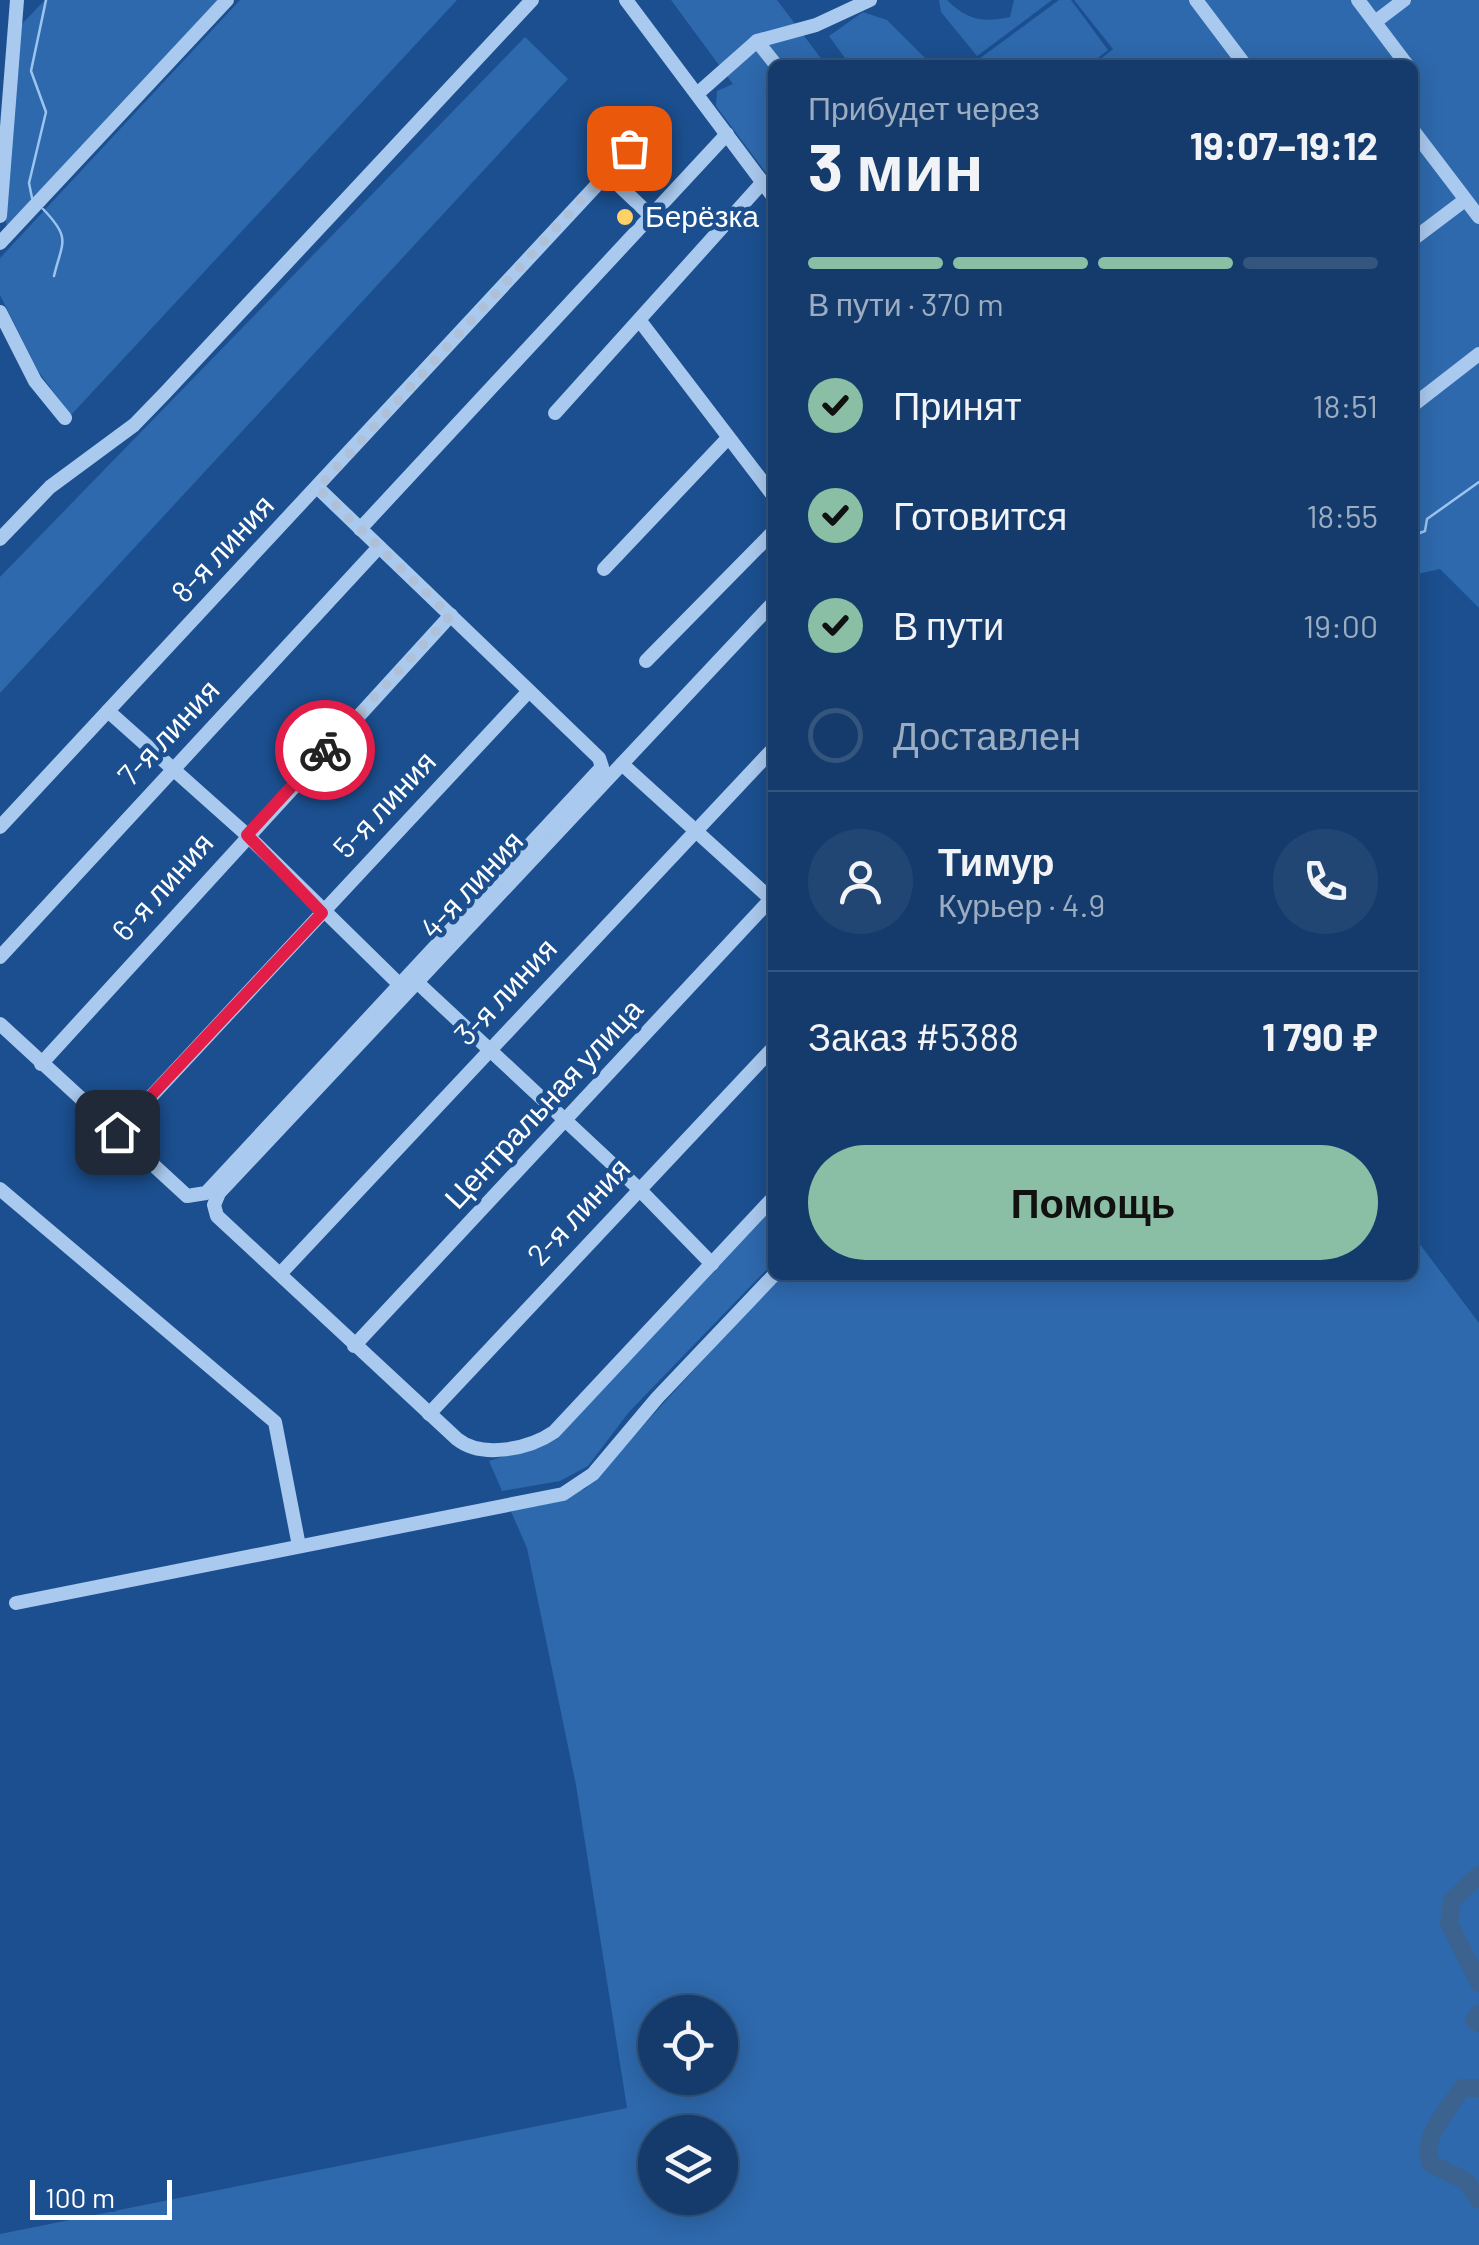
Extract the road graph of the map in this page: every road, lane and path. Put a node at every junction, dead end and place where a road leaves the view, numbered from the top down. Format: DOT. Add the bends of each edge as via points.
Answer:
graph roads {
  1 [pos="17,0"];
  2 [pos="226,0"];
  3 [pos="532,0"];
  4 [pos="626,0"];
  5 [pos="870,0"];
  6 [pos="1196,0"];
  7 [pos="1358,0"];
  8 [pos="1404,0"];
  9 [pos="1376,22"];
  10 [pos="756,41"];
  11 [pos="772,60"];
  12 [pos="1240,60"];
  13 [pos="1403,60"];
  14 [pos="696,94"];
  15 [pos="652,122"];
  16 [pos="727,134"];
  17 [pos="1418,138"];
  18 [pos="607,174"];
  19 [pos="762,182"];
  20 [pos="768,190"];
  21 [pos="1465,200"];
  22 [pos="0,216"];
  23 [pos="652,216"];
  24 [pos="1479,217"];
  25 [pos="2,234"];
  26 [pos="1418,235"];
  27 [pos="0,312"];
  28 [pos="640,321"];
  29 [pos="1479,354"];
  30 [pos="1418,401"];
  31 [pos="555,413"];
  32 [pos="65,418"];
  33 [pos="728,438"];
  34 [pos="318,488"];
  35 [pos="768,489"];
  36 [pos="360,528"];
  37 [pos="768,537"];
  38 [pos="0,539"];
  39 [pos="379,547"];
  40 [pos="604,570"];
  41 [pos="768,608"];
  42 [pos="450,616"];
  43 [pos="646,661"];
  44 [pos="529,691"];
  45 [pos="108,711"];
  46 [pos="768,754"];
  47 [pos="622,764"];
  48 [pos="173,768"];
  49 [pos="0,828"];
  50 [pos="698,829"];
  51 [pos="247,835"];
  52 [pos="768,895"];
  53 [pos="768,903"];
  54 [pos="322,913"];
  55 [pos="0,957"];
  56 [pos="418,984"];
  57 [pos="400,985"];
  58 [pos="0,1024"];
  59 [pos="488,1051"];
  60 [pos="768,1054"];
  61 [pos="41,1064"];
  62 [pos="566,1124"];
  63 [pos="117,1132"];
  64 [pos="638,1188"];
  65 [pos="0,1189"];
  66 [pos="768,1203"];
  67 [pos="712,1264"];
  68 [pos="280,1274"];
  69 [pos="769,1280"];
  70 [pos="354,1346"];
  71 [pos="429,1414"];
  72 [pos="299,1546"];
  73 [pos="16,1604"];
  1 -- 22 [label="street"];
  2 -- 25 [label="street"];
  3 -- 38 [label="street" via="155,404 50,487"];
  4 -- 14 [label="street"];
  5 -- 10 [label="street" via="816,25"];
  6 -- 12 [label="street"];
  7 -- 9 [label="street"];
  8 -- 9 [label="street"];
  9 -- 13 [label="street"];
  10 -- 11 [label="street"];
  10 -- 14 [label="street"];
  14 -- 16 [label="street"];
  15 -- 18 [label="street, 8-я линия"];
  16 -- 19 [label="street"];
  16 -- 23 [label="street"];
  17 -- 21 [label="street"];
  18 -- 23 [label="street"];
  18 -- 34 [label="street, 8-я линия"];
  19 -- 20 [label="street"];
  19 -- 28 [label="street"];
  21 -- 24 [label="street"];
  21 -- 26 [label="street"];
  23 -- 36 [label="street"];
  27 -- 32 [label="street" via="35,381"];
  28 -- 31 [label="street"];
  28 -- 33 [label="street"];
  29 -- 30 [label="street"];
  33 -- 35 [label="street"];
  33 -- 40 [label="street"];
  34 -- 36 [label="street"];
  34 -- 45 [label="street, 8-я линия"];
  36 -- 39 [label="street"];
  37 -- 43 [label="street"];
  39 -- 42 [label="street"];
  39 -- 48 [label="street, 7-я линия"];
  41 -- 47 [label="street, 4-я линия"];
  42 -- 44 [label="street"];
  42 -- 51 [label="street, 6-я линия"];
  44 -- 54 [label="street, 5-я линия"];
  44 -- 57 [label="street" via="602,767"];
  45 -- 48 [label="street"];
  45 -- 49 [label="street, 8-я линия"];
  46 -- 50 [label="street, 3-я линия"];
  47 -- 50 [label="street"];
  47 -- 56 [label="street, 4-я линия"];
  48 -- 51 [label="street"];
  48 -- 55 [label="street, 7-я линия"];
  50 -- 52 [label="street"];
  50 -- 59 [label="street, 3-я линия"];
  51 -- 54 [label="street"];
  51 -- 61 [label="street, 6-я линия"];
  53 -- 62 [label="street, Центральная улица"];
  54 -- 57 [label="street"];
  54 -- 63 [label="street, 5-я линия"];
  56 -- 59 [label="street"];
  56 -- 68 [label="street, 4-я линия" via="219,1193 217,1216"];
  57 -- 63 [label="street" via="206,1193 187,1196"];
  58 -- 61 [label="street"];
  59 -- 62 [label="street"];
  59 -- 68 [label="street, 3-я линия"];
  60 -- 64 [label="street, 2-я линия"];
  61 -- 63 [label="street"];
  62 -- 64 [label="street"];
  62 -- 70 [label="street, Центральная улица"];
  64 -- 67 [label="street"];
  64 -- 71 [label="street, 2-я линия"];
  65 -- 72 [label="street" via="275,1422"];
  66 -- 67 [label="street"];
  67 -- 71 [label="street" via="554,1432 527,1445 468,1448"];
  68 -- 70 [label="street"];
  69 -- 72 [label="street" via="576,1488"];
  70 -- 71 [label="street"];
  72 -- 73 [label="street"];
}
